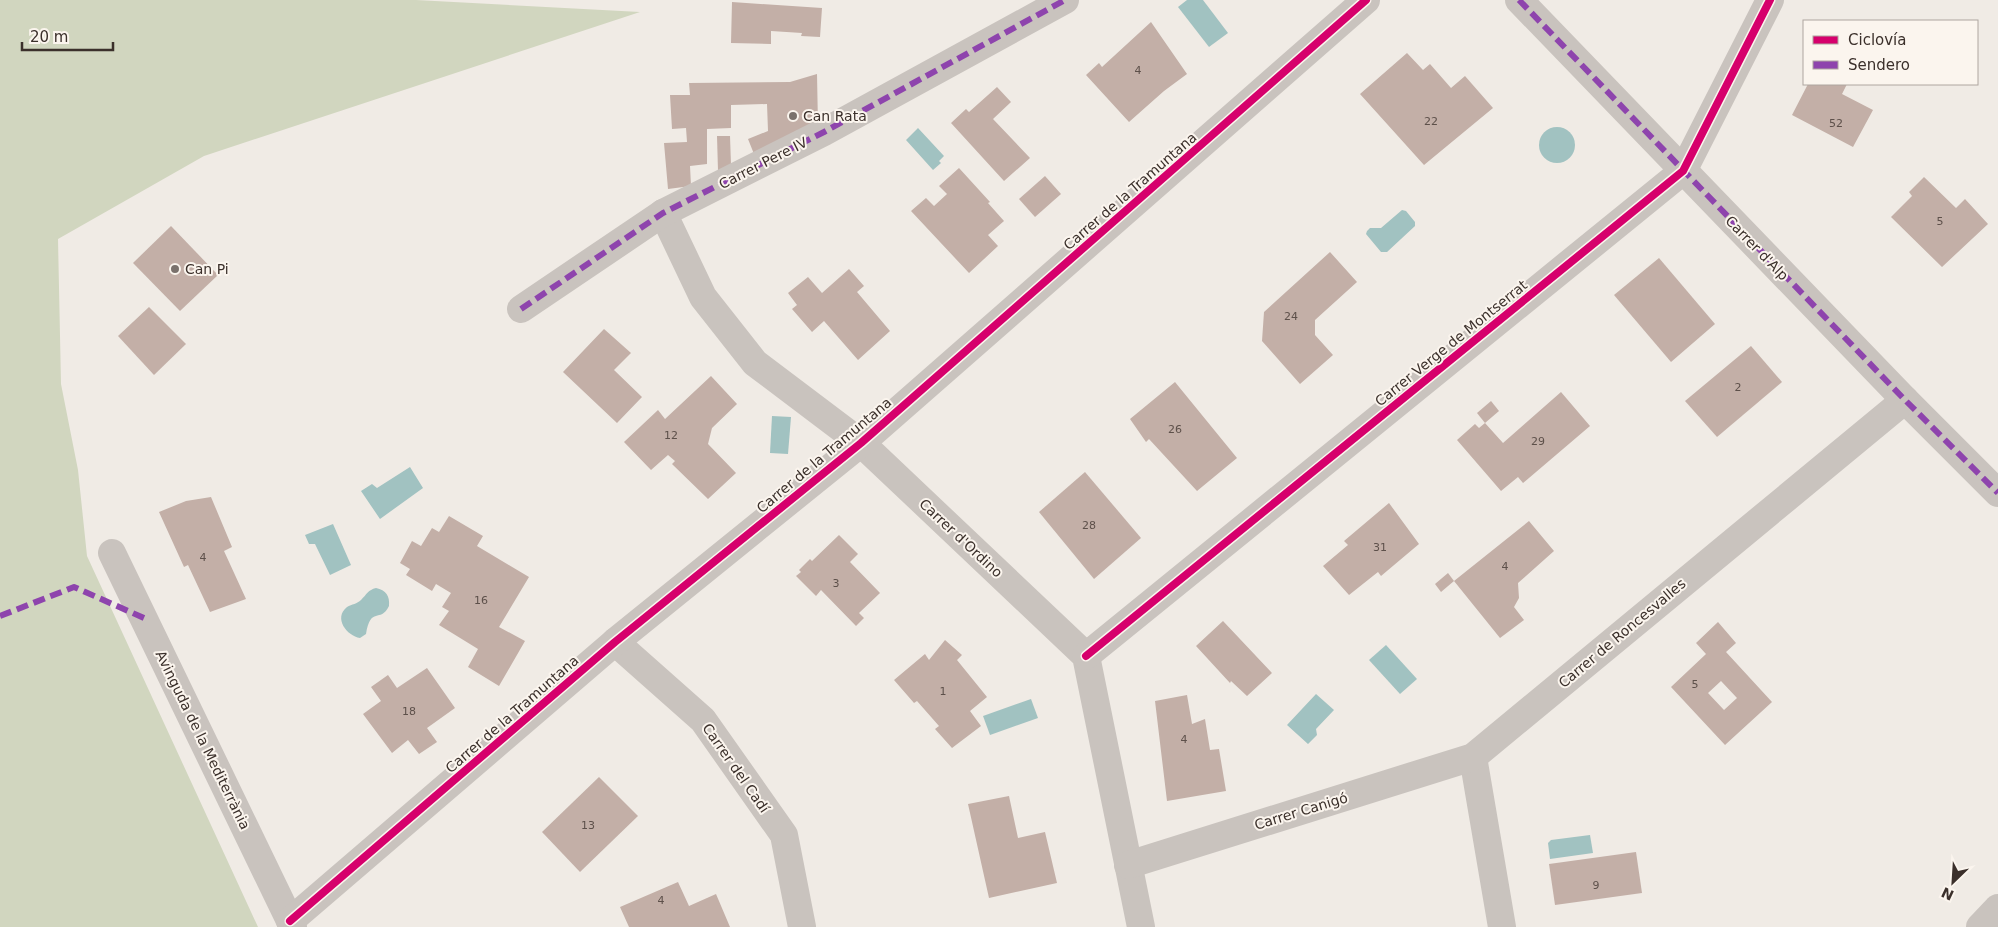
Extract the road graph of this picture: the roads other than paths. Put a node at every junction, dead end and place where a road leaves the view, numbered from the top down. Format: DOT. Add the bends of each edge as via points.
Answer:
graph roads {
  1 [pos="1066,0"];
  2 [pos="1366,0"];
  3 [pos="1519,0"];
  4 [pos="1770,0"];
  5 [pos="1683,170"];
  6 [pos="663,213"];
  7 [pos="521,309"];
  8 [pos="1905,400"];
  9 [pos="861,443"];
  10 [pos="1998,493"];
  11 [pos="112,553"];
  12 [pos="615,642"];
  13 [pos="1086,656"];
  14 [pos="1473,757"];
  15 [pos="1128,866"];
  16 [pos="1998,908"];
  17 [pos="291,924"];
  18 [pos="802,927"];
  19 [pos="1141,927"];
  20 [pos="1502,927"];
  21 [pos="1980,927"];
  1 -- 6 [label="street, Carrer Pere IV" via="824,132"];
  2 -- 9 [label="street, Carrer de la Tramuntana"];
  3 -- 5 [label="street, Carrer d'Alp"];
  4 -- 5 [label="street, Carrer Verge de Montserrat"];
  5 -- 8 [label="street, Carrer d'Alp"];
  5 -- 13 [label="street, Carrer Verge de Montserrat"];
  6 -- 7 [label="street, Carrer Pere IV"];
  6 -- 9 [label="street, Carrer d'Ordino" via="703,296 755,363"];
  8 -- 10 [label="street, Carrer d'Alp"];
  8 -- 14 [label="street, Carrer de Roncesvalles"];
  9 -- 12 [label="street, Carrer de la Tramuntana"];
  9 -- 13 [label="street, Carrer d'Ordino"];
  11 -- 17 [label="street, Avinguda de la Mediterrània"];
  12 -- 17 [label="street, Carrer de la Tramuntana"];
  12 -- 18 [label="street, Carrer del Cadí" via="702,720 784,836"];
  13 -- 15 [label="street"];
  14 -- 15 [label="street, Carrer Canigó"];
  14 -- 20 [label="street"];
  15 -- 19 [label="street"];
  16 -- 21 [label="street"];
}
